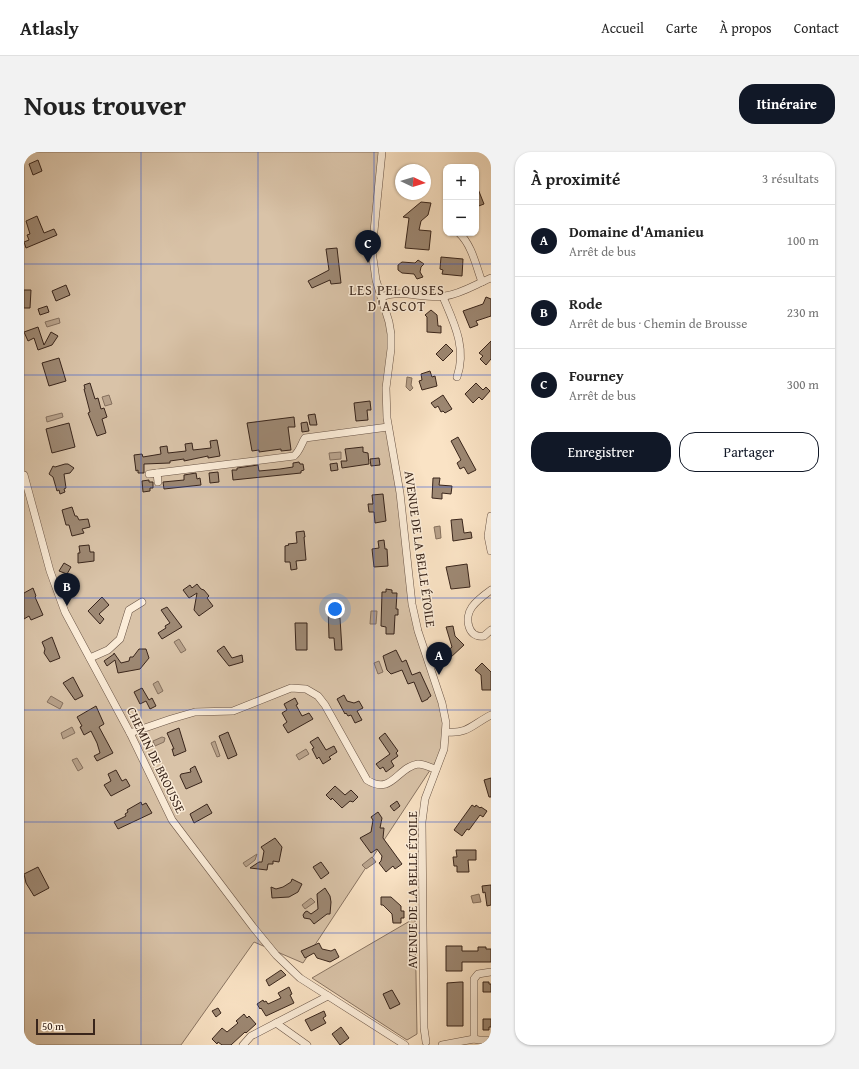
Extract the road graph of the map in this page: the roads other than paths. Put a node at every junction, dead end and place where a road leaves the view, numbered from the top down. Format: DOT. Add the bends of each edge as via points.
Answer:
graph roads {
  1 [pos="382,152"];
  2 [pos="462,236"];
  3 [pos="491,278"];
  4 [pos="482,282"];
  5 [pos="381,297"];
  6 [pos="444,297"];
  7 [pos="457,377"];
  8 [pos="388,427"];
  9 [pos="157,473"];
  10 [pos="148,474"];
  11 [pos="24,475"];
  12 [pos="158,482"];
  13 [pos="491,516"];
  14 [pos="491,551"];
  15 [pos="491,590"];
  16 [pos="142,602"];
  17 [pos="491,630"];
  18 [pos="90,658"];
  19 [pos="491,715"];
  20 [pos="447,732"];
  21 [pos="130,733"];
  22 [pos="436,770"];
  23 [pos="491,972"];
  24 [pos="328,996"];
  25 [pos="276,1023"];
  26 [pos="474,1039"];
  27 [pos="491,1040"];
  28 [pos="426,1044"];
  29 [pos="243,1045"];
  30 [pos="307,1045"];
  31 [pos="405,1045"];
  32 [pos="442,1045"];
  1 -- 5 [label="street, AVENUE DE LA BELLE ÉTOILE" via="372,251"];
  2 -- 4 [label="street" via="468,244"];
  3 -- 4 [label="street"];
  4 -- 6 [label="street"];
  5 -- 6 [label="street" via="391,293"];
  5 -- 8 [label="street, AVENUE DE LA BELLE ÉTOILE" via="392,340 386,388"];
  6 -- 7 [label="street" via="461,348"];
  8 -- 9 [label="street" via="306,438 294,456"];
  8 -- 20 [label="street, AVENUE DE LA BELLE ÉTOILE" via="400,493 412,604 418,631 446,717"];
  9 -- 10 [label="street"];
  9 -- 12 [label="street"];
  11 -- 18 [label="street, CHEMIN DE BROUSSE" via="50,571 65,612"];
  13 -- 14 [label="street" via="488,536"];
  15 -- 17 [label="street" via="471,608 468,617 468,626 476,635 484,636"];
  16 -- 18 [label="street" via="129,610 120,639 108,650"];
  18 -- 21 [label="street, CHEMIN DE BROUSSE"];
  19 -- 20 [label="street" via="466,730"];
  20 -- 22 [label="street, AVENUE DE LA BELLE ÉTOILE"];
  21 -- 22 [label="street" via="195,712 233,711 291,688 306,688 318,696 325,705 367,780 380,785 388,783 417,764"];
  21 -- 24 [label="street, CHEMIN DE BROUSSE" via="172,820 252,927 300,978"];
  22 -- 28 [label="street, AVENUE DE LA BELLE ÉTOILE" via="425,799 422,822"];
  23 -- 26 [label="street" via="478,974 474,979"];
  24 -- 25 [label="street"];
  24 -- 31 [label="street, CHEMIN DE BROUSSE"];
  25 -- 29 [label="street" via="251,1036"];
  25 -- 30 [label="street"];
  26 -- 27 [label="street"];
  26 -- 32 [label="street"];
}
